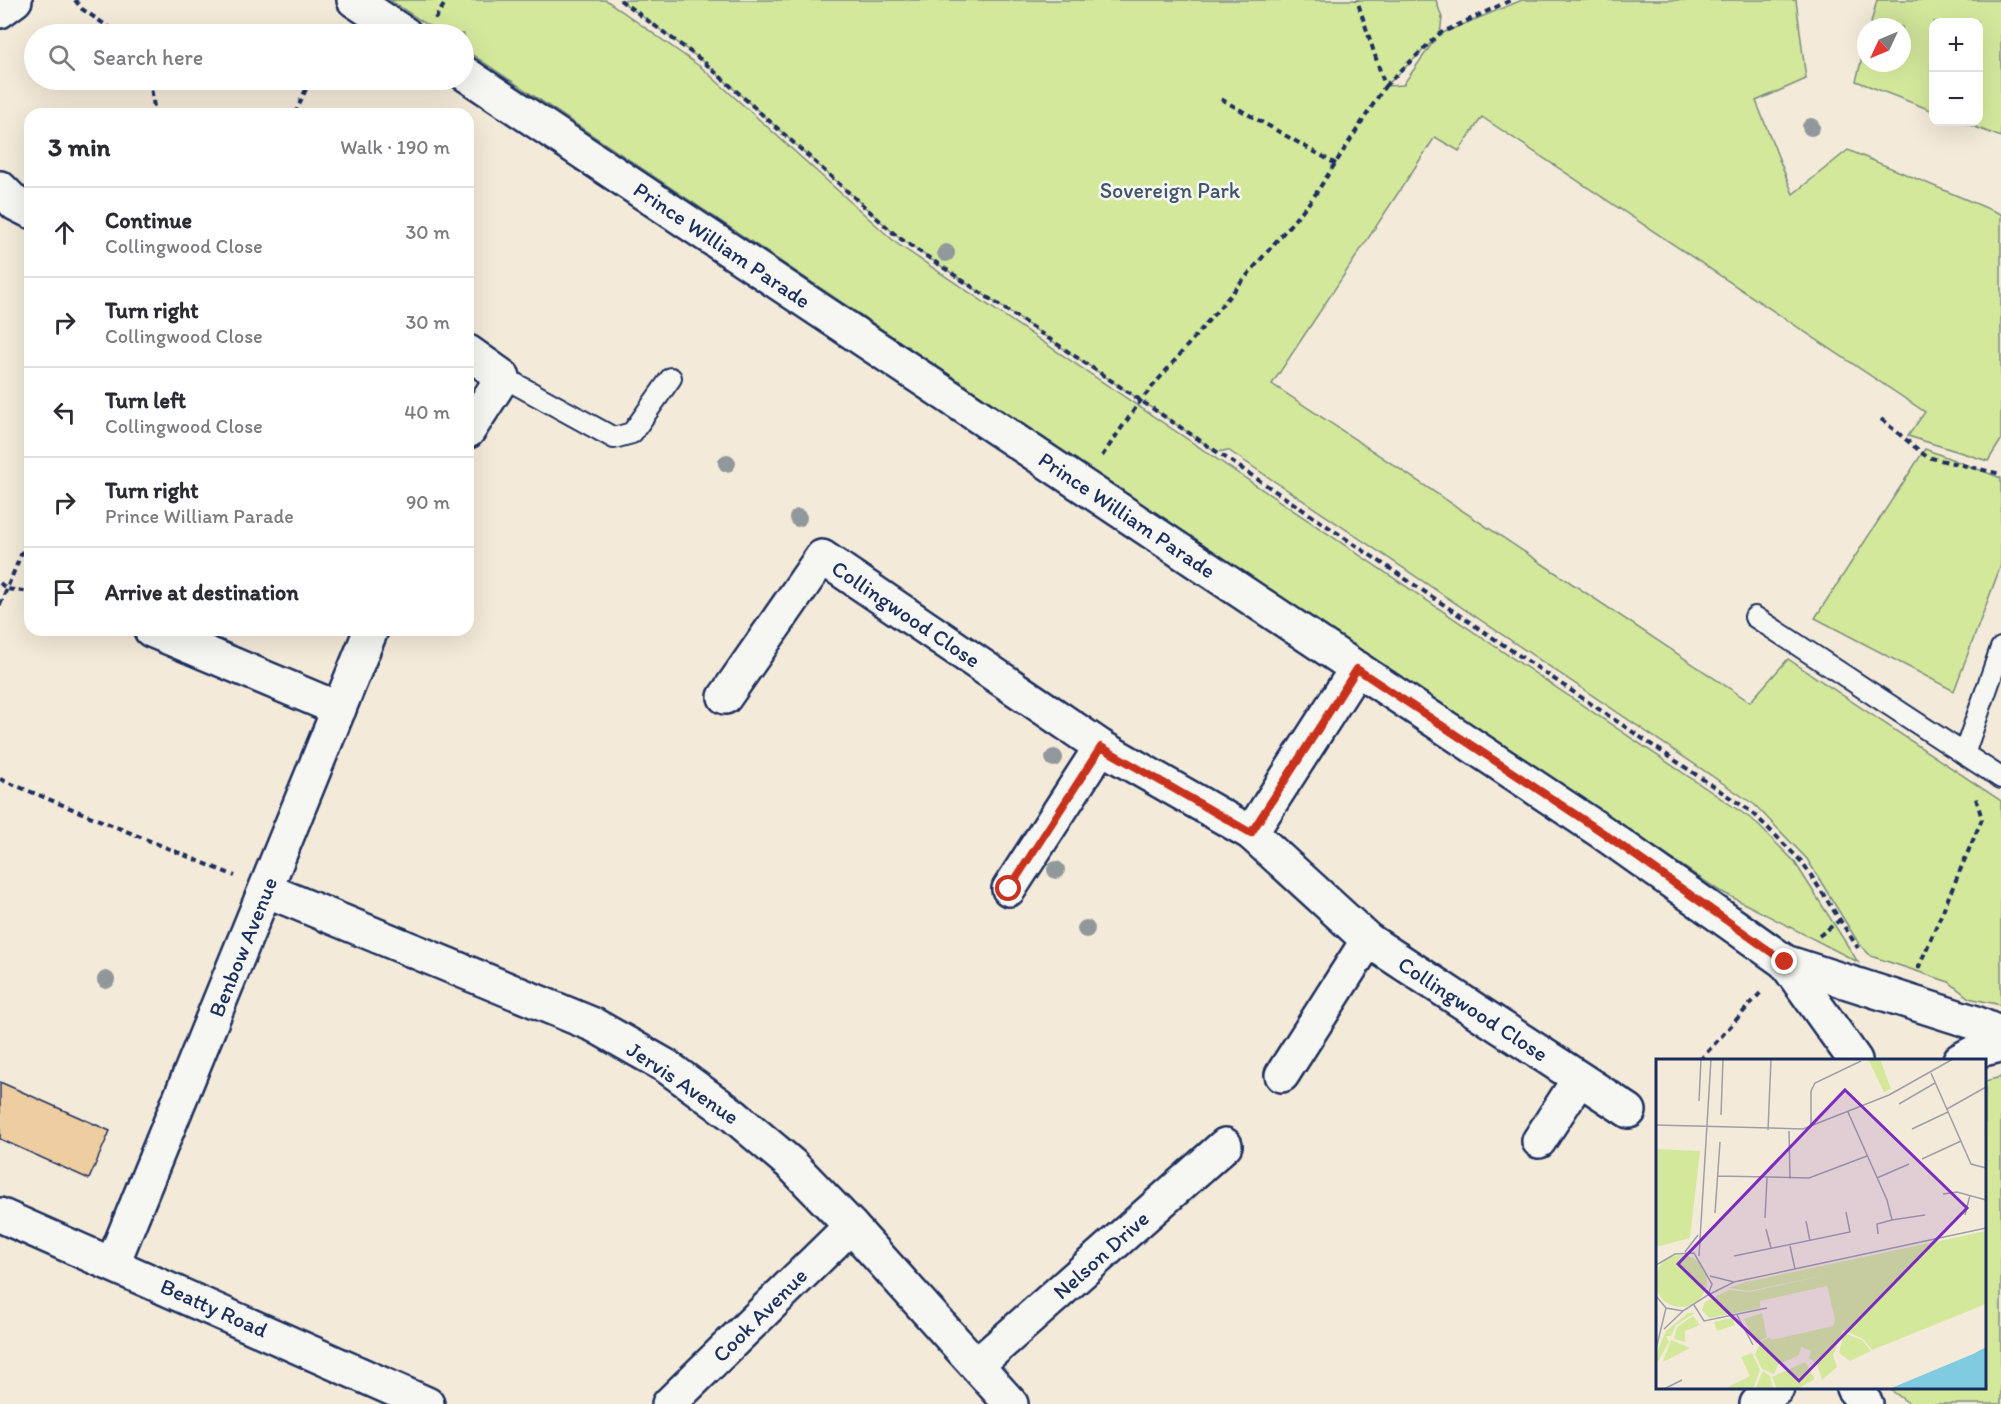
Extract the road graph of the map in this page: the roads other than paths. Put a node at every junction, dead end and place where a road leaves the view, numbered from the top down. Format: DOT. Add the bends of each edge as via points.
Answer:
graph roads {
  1 [pos="15,0"];
  2 [pos="354,0"];
  3 [pos="0,11"];
  4 [pos="390,24"];
  5 [pos="474,80"];
  6 [pos="0,188"];
  7 [pos="24,208"];
  8 [pos="474,356"];
  9 [pos="503,377"];
  10 [pos="671,378"];
  11 [pos="474,422"];
  12 [pos="1755,617"];
  13 [pos="165,636"];
  14 [pos="369,636"];
  15 [pos="2001,648"];
  16 [pos="1357,669"];
  17 [pos="725,697"];
  18 [pos="339,709"];
  19 [pos="1101,747"];
  20 [pos="1964,754"];
  21 [pos="2001,778"];
  22 [pos="1251,833"];
  23 [pos="1009,889"];
  24 [pos="266,890"];
  25 [pos="1368,940"];
  26 [pos="1785,962"];
  27 [pos="2001,1034"];
  28 [pos="2001,1045"];
  29 [pos="1854,1059"];
  30 [pos="1962,1059"];
  31 [pos="1282,1076"];
  32 [pos="1579,1079"];
  33 [pos="1629,1111"];
  34 [pos="1539,1141"];
  35 [pos="1225,1145"];
  36 [pos="0,1215"];
  37 [pos="851,1226"];
  38 [pos="113,1263"];
  39 [pos="977,1365"];
  40 [pos="1776,1389"];
  41 [pos="1854,1389"];
  42 [pos="419,1402"];
  43 [pos="669,1404"];
  44 [pos="1011,1404"];
  45 [pos="1757,1404"];
  46 [pos="1866,1404"];
  1 -- 3 [label="street"];
  2 -- 4 [label="street"];
  5 -- 16 [label="street, Prince William Parade"];
  6 -- 7 [label="street"];
  8 -- 9 [label="street"];
  9 -- 10 [label="lane" via="614,438 632,433"];
  9 -- 11 [label="street"];
  12 -- 20 [label="lane"];
  13 -- 18 [label="street"];
  14 -- 18 [label="street, Benbow Avenue"];
  15 -- 20 [label="lane"];
  16 -- 22 [label="street"];
  16 -- 26 [label="street, Prince William Parade" via="1602,832"];
  17 -- 19 [label="street, Collingwood Close" via="822,557"];
  18 -- 24 [label="street, Benbow Avenue"];
  19 -- 22 [label="street, Collingwood Close"];
  19 -- 23 [label="street"];
  20 -- 21 [label="lane"];
  22 -- 25 [label="street, Collingwood Close"];
  24 -- 37 [label="street, Jervis Avenue" via="594,1025 666,1066 792,1164"];
  24 -- 38 [label="street, Benbow Avenue"];
  25 -- 31 [label="street"];
  25 -- 32 [label="street, Collingwood Close"];
  26 -- 27 [label="street, Prince William Parade" via="1963,1018"];
  26 -- 29 [label="street, Prince William Parade"];
  28 -- 30 [label="street"];
  32 -- 33 [label="street, Collingwood Close"];
  32 -- 34 [label="street"];
  35 -- 39 [label="street, Nelson Drive"];
  36 -- 38 [label="street, Beatty Road"];
  37 -- 39 [label="street, Jervis Avenue"];
  37 -- 43 [label="street, Cook Avenue"];
  38 -- 42 [label="street, Beatty Road"];
  39 -- 44 [label="street, Jervis Avenue"];
  40 -- 45 [label="street"];
  41 -- 46 [label="street"];
}
